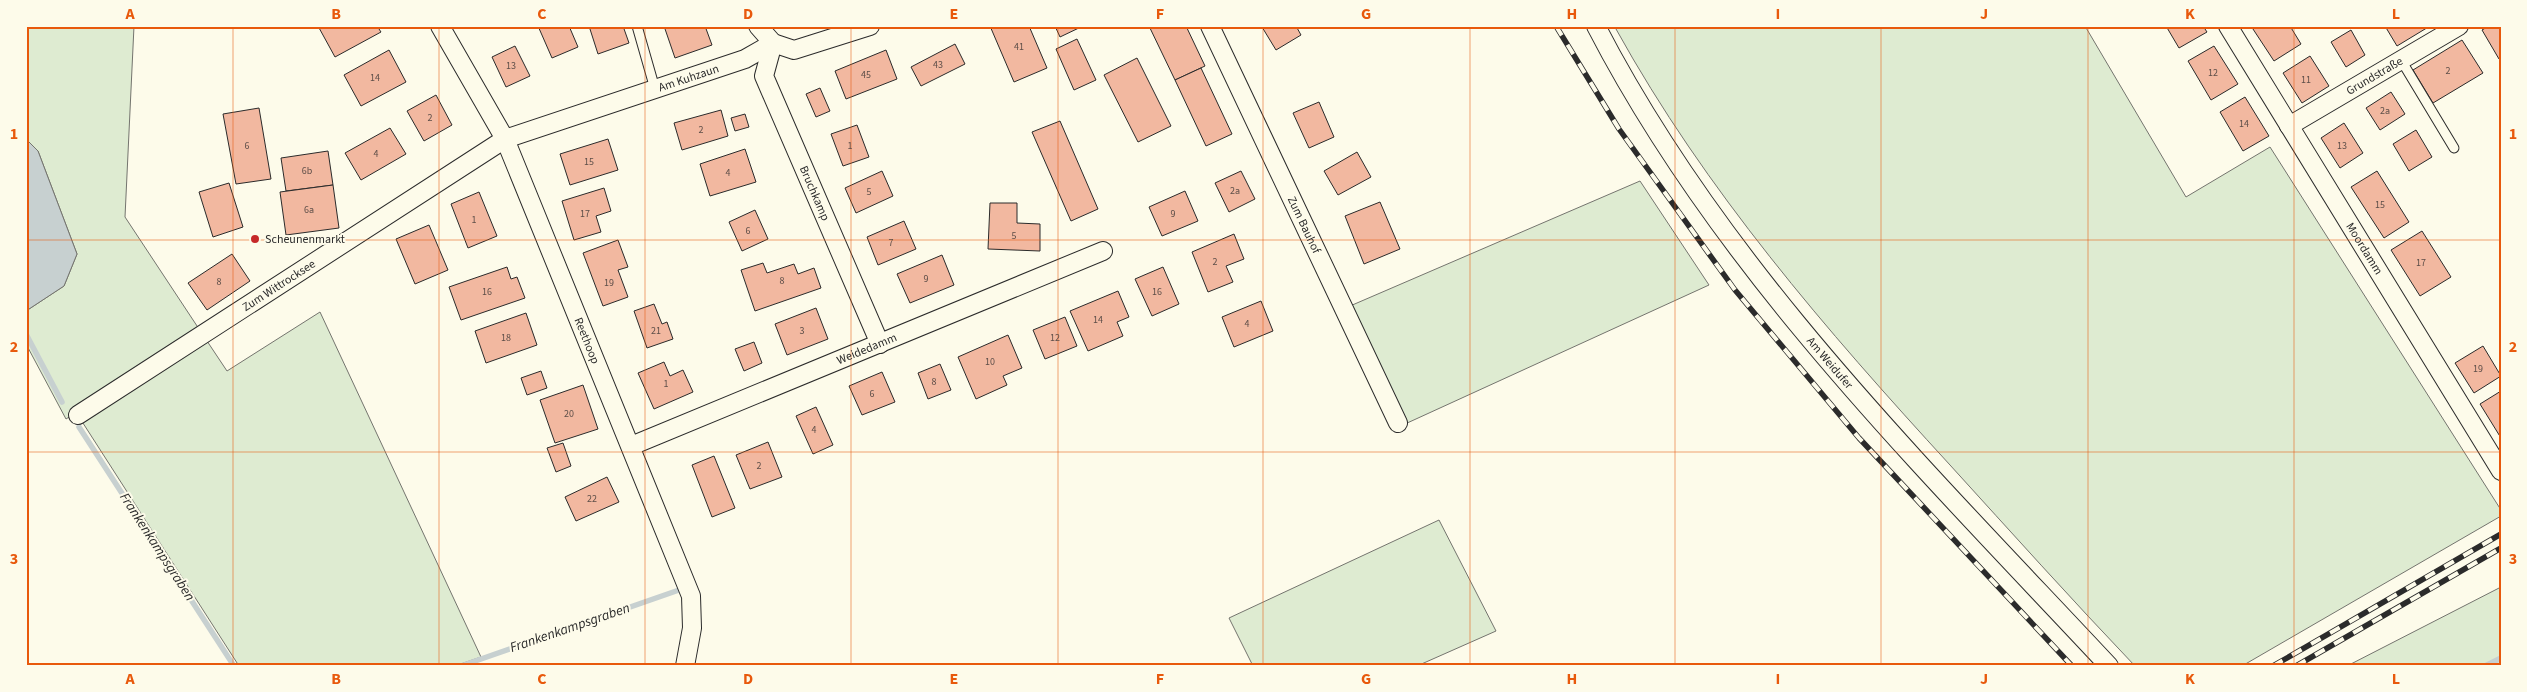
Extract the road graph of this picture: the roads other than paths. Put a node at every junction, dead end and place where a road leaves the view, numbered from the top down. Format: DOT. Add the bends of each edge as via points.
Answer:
graph roads {
  1 [pos="440,26"];
  2 [pos="637,26"];
  3 [pos="758,26"];
  4 [pos="870,26"];
  5 [pos="1210,26"];
  6 [pos="1596,26"];
  7 [pos="2228,26"];
  8 [pos="2459,26"];
  9 [pos="773,43"];
  10 [pos="2400,60"];
  11 [pos="655,89"];
  12 [pos="2289,126"];
  13 [pos="505,139"];
  14 [pos="2454,148"];
  15 [pos="1103,251"];
  16 [pos="880,344"];
  17 [pos="78,415"];
  18 [pos="1398,422"];
  19 [pos="631,446"];
  20 [pos="2501,471"];
  21 [pos="685,666"];
  22 [pos="2109,666"];
  1 -- 13 [label="street, Reethoop"];
  2 -- 11 [label="lane"];
  3 -- 9 [label="street"];
  4 -- 9 [label="street" via="794,50"];
  5 -- 18 [label="street, Zum Bauhof"];
  6 -- 22 [label="street, Am Weidufer" via="1624,80 1666,145 1775,295 1893,435"];
  7 -- 12 [label="street, Moordamm"];
  8 -- 10 [label="street, Grundstraße"];
  9 -- 11 [label="street, Am Kuhzaun" via="745,59"];
  9 -- 16 [label="street, Bruchkamp" via="764,76"];
  10 -- 12 [label="street, Grundstraße"];
  10 -- 14 [label="lane"];
  11 -- 13 [label="street, Am Kuhzaun"];
  12 -- 20 [label="street, Moordamm"];
  13 -- 17 [label="street, Zum Wittrocksee"];
  13 -- 19 [label="street, Reethoop"];
  15 -- 16 [label="street, Weidedamm"];
  16 -- 19 [label="street, Weidedamm"];
  19 -- 21 [label="street, Reethoop" via="692,596 692,628"];
}
